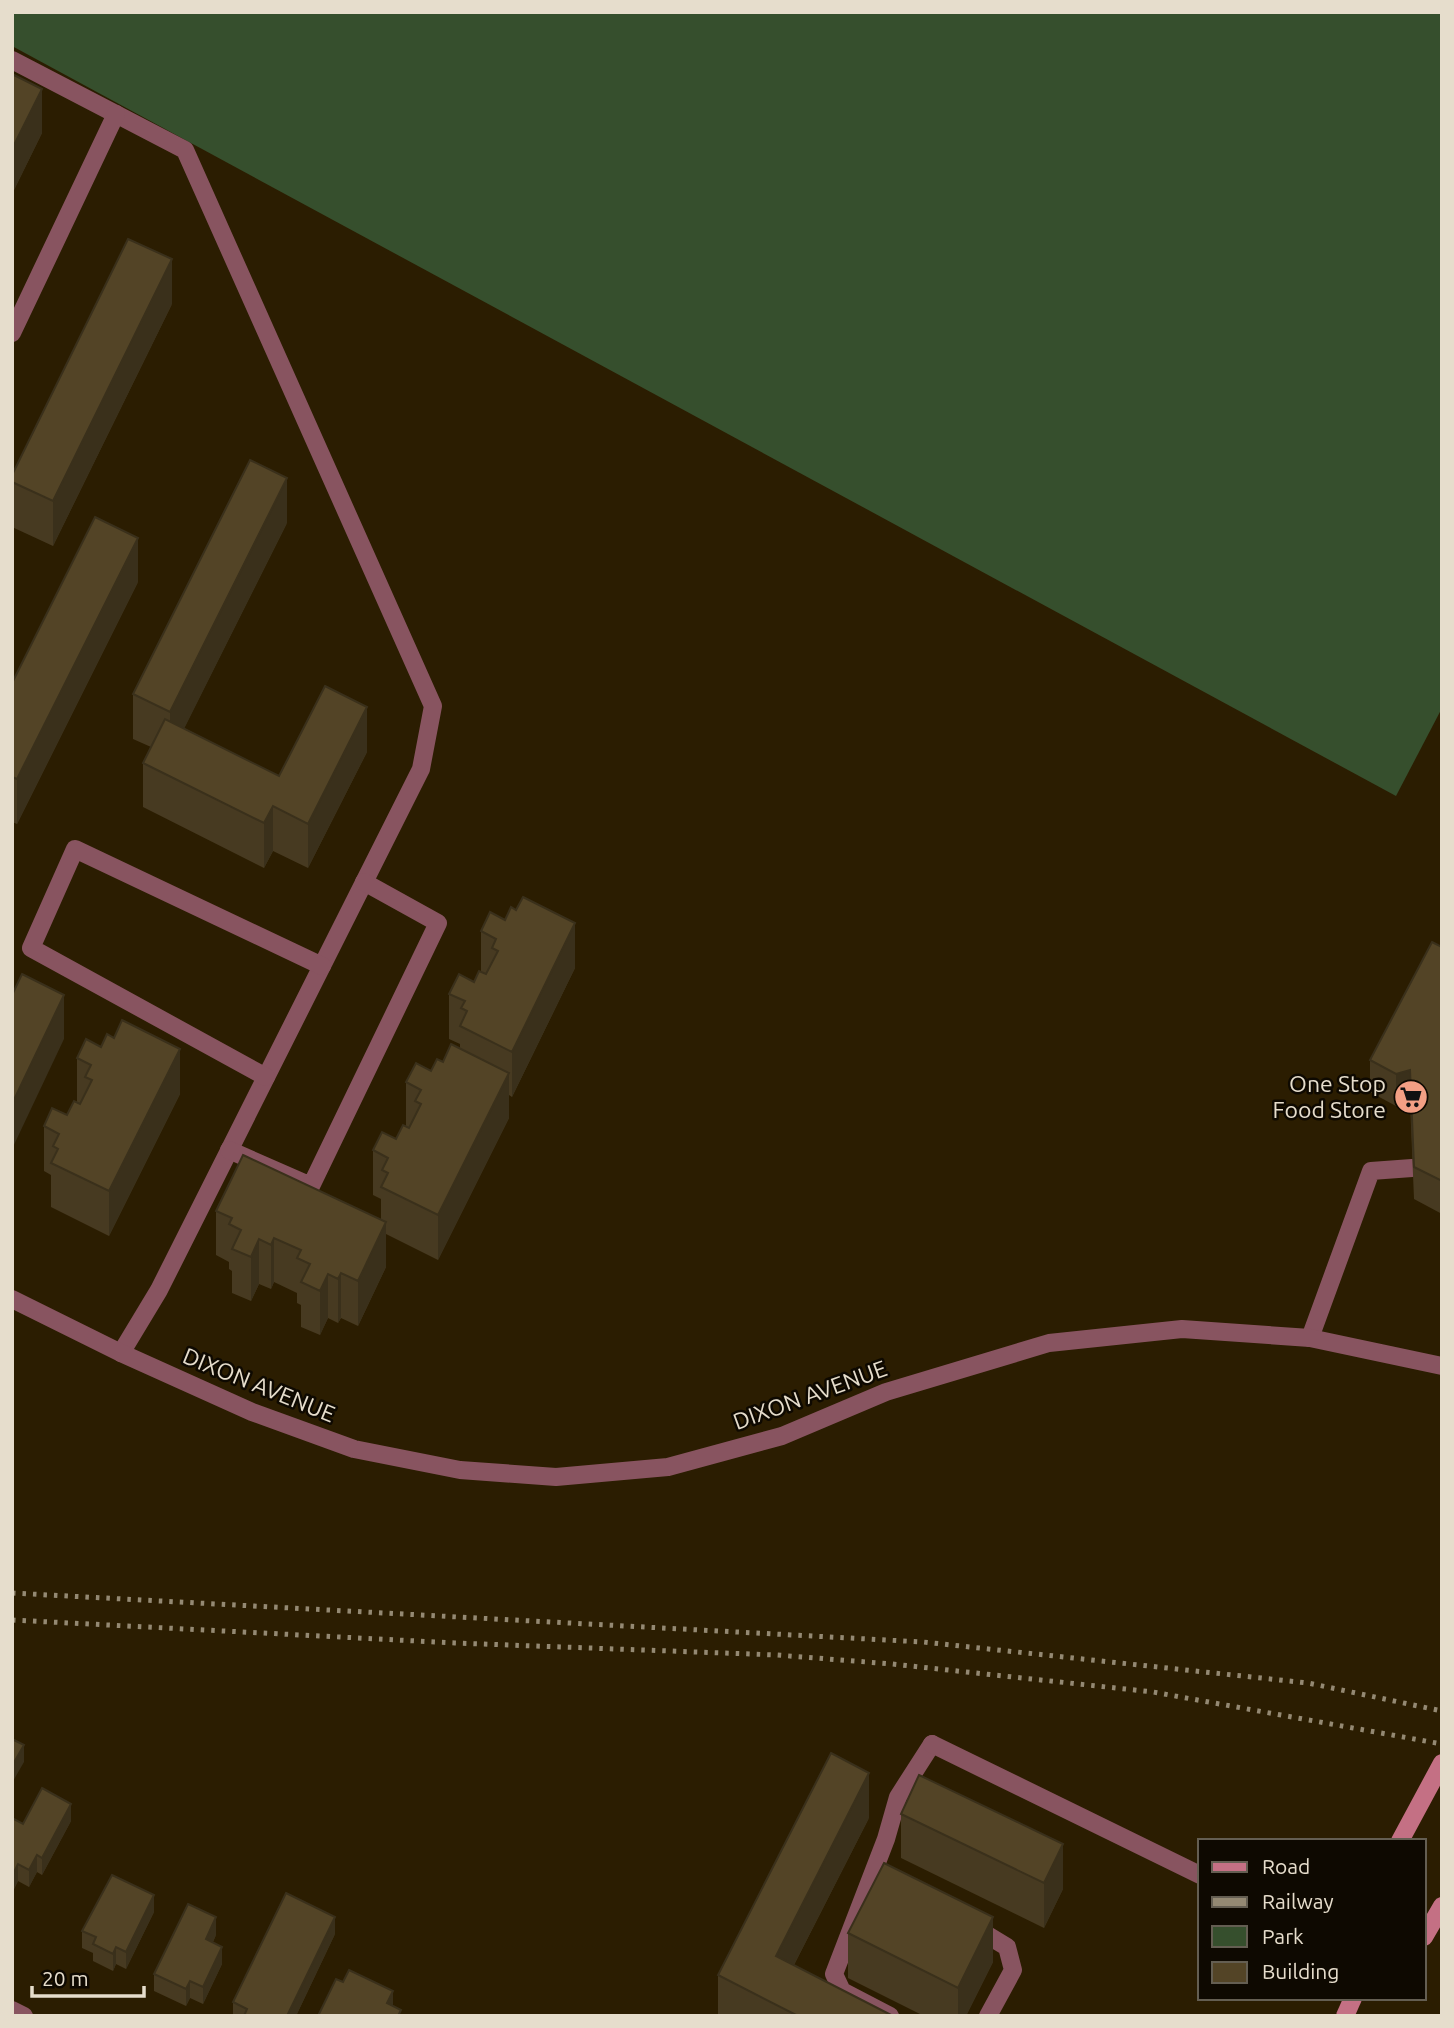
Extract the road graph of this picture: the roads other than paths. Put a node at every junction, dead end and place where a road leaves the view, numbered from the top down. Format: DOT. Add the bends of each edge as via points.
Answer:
graph roads {
  1 [pos="12,60"];
  2 [pos="116,114"];
  3 [pos="12,333"];
  4 [pos="364,882"];
  5 [pos="322,966"];
  6 [pos="266,1077"];
  7 [pos="229,1150"];
  8 [pos="1412,1168"];
  9 [pos="12,1299"];
  10 [pos="1310,1338"];
  11 [pos="121,1353"];
  12 [pos="1442,1366"];
  13 [pos="1442,1763"];
  14 [pos="1400,1839"];
  15 [pos="1198,1874"];
  16 [pos="1442,1906"];
  17 [pos="963,1921"];
  18 [pos="1426,1934"];
  19 [pos="1352,2000"];
  20 [pos="12,2010"];
  21 [pos="24,2016"];
  22 [pos="890,2016"];
  23 [pos="988,2016"];
  24 [pos="1345,2016"];
  1 -- 2 [label="street"];
  2 -- 3 [label="street"];
  2 -- 4 [label="street" via="185,150 433,706 421,769"];
  4 -- 5 [label="street"];
  4 -- 7 [label="street" via="439,923 311,1186"];
  5 -- 6 [label="street"];
  5 -- 6 [label="street" via="75,849 31,948"];
  6 -- 7 [label="street"];
  7 -- 11 [label="street" via="159,1290"];
  8 -- 10 [label="street" via="1371,1171"];
  9 -- 11 [label="street, DIXON AVENUE"];
  10 -- 11 [label="street, DIXON AVENUE" via="1182,1329 1049,1342 886,1392 782,1436 732,1450 668,1467 556,1477 460,1470 354,1449 252,1412"];
  10 -- 12 [label="street, DIXON AVENUE"];
  13 -- 14 [label="main road"];
  15 -- 22 [label="street" via="932,1744 898,1797 881,1871 834,1974 842,1991"];
  16 -- 18 [label="main road"];
  17 -- 23 [label="street" via="1007,1947 1013,1970"];
  19 -- 24 [label="main road"];
  20 -- 21 [label="street"];
}
